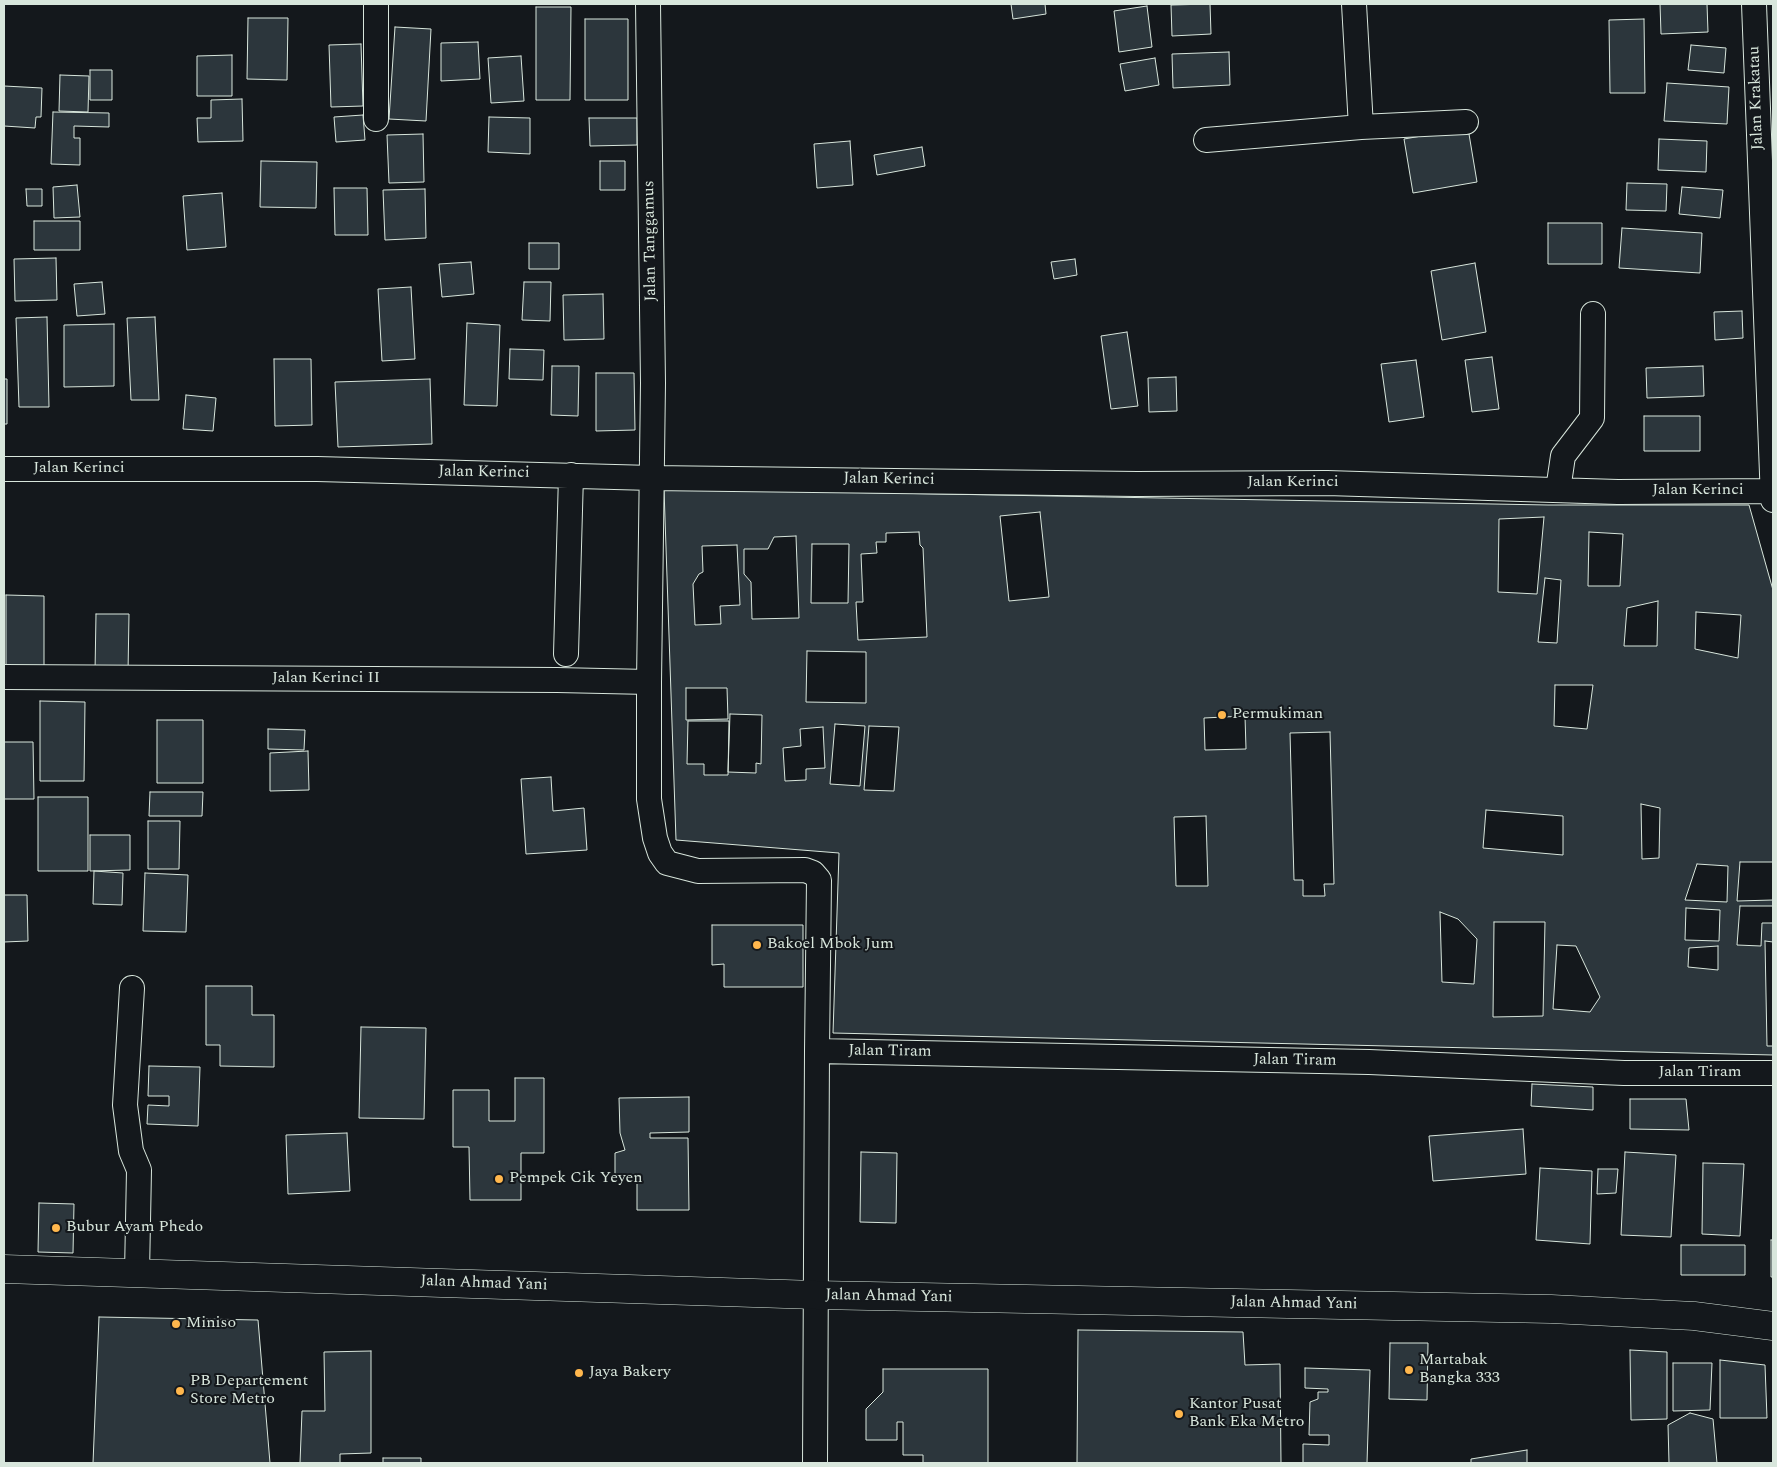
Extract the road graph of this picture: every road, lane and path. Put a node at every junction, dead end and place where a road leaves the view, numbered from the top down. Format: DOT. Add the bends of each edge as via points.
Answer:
graph roads {
  1 [pos="376,4"];
  2 [pos="648,4"];
  3 [pos="1354,4"];
  4 [pos="1754,4"];
  5 [pos="376,119"];
  6 [pos="1466,122"];
  7 [pos="1361,126"];
  8 [pos="1206,140"];
  9 [pos="1767,173"];
  10 [pos="1593,314"];
  11 [pos="4,469"];
  12 [pos="571,475"];
  13 [pos="652,478"];
  14 [pos="1558,490"];
  15 [pos="1773,494"];
  16 [pos="566,654"];
  17 [pos="4,677"];
  18 [pos="649,682"];
  19 [pos="132,988"];
  20 [pos="817,1051"];
  21 [pos="1773,1073"];
  22 [pos="4,1269"];
  23 [pos="137,1272"];
  24 [pos="816,1295"];
  25 [pos="1773,1326"];
  26 [pos="815,1463"];
  1 -- 5 [label="street"];
  2 -- 13 [label="street, Jalan Tanggamus"];
  3 -- 7 [label="street"];
  4 -- 9 [label="street, Jalan Krakatau"];
  6 -- 7 [label="street"];
  7 -- 8 [label="street"];
  9 -- 15 [label="street, Jalan Krakatau"];
  10 -- 14 [label="street" via="1592,418 1563,456"];
  11 -- 12 [label="street, Jalan Kerinci" via="317,469"];
  12 -- 13 [label="street, Jalan Kerinci"];
  12 -- 16 [label="street"];
  13 -- 14 [label="street, Jalan Kerinci" via="1327,483"];
  13 -- 18 [label="street, Jalan Tanggamus"];
  14 -- 15 [label="street, Jalan Kerinci"];
  17 -- 18 [label="street, Jalan Kerinci II"];
  18 -- 20 [label="street, Jalan Tanggamus" via="649,798 655,838 667,863 698,871 804,870 819,880"];
  19 -- 23 [label="street" via="125,1105 131,1151 139,1170"];
  20 -- 21 [label="street, Jalan Tiram" via="1369,1062 1624,1073"];
  20 -- 24 [label="street"];
  22 -- 23 [label="main road, Jalan Ahmad Yani"];
  23 -- 24 [label="main road, Jalan Ahmad Yani"];
  24 -- 25 [label="main road, Jalan Ahmad Yani" via="1551,1309 1694,1316"];
  24 -- 26 [label="street"];
}
